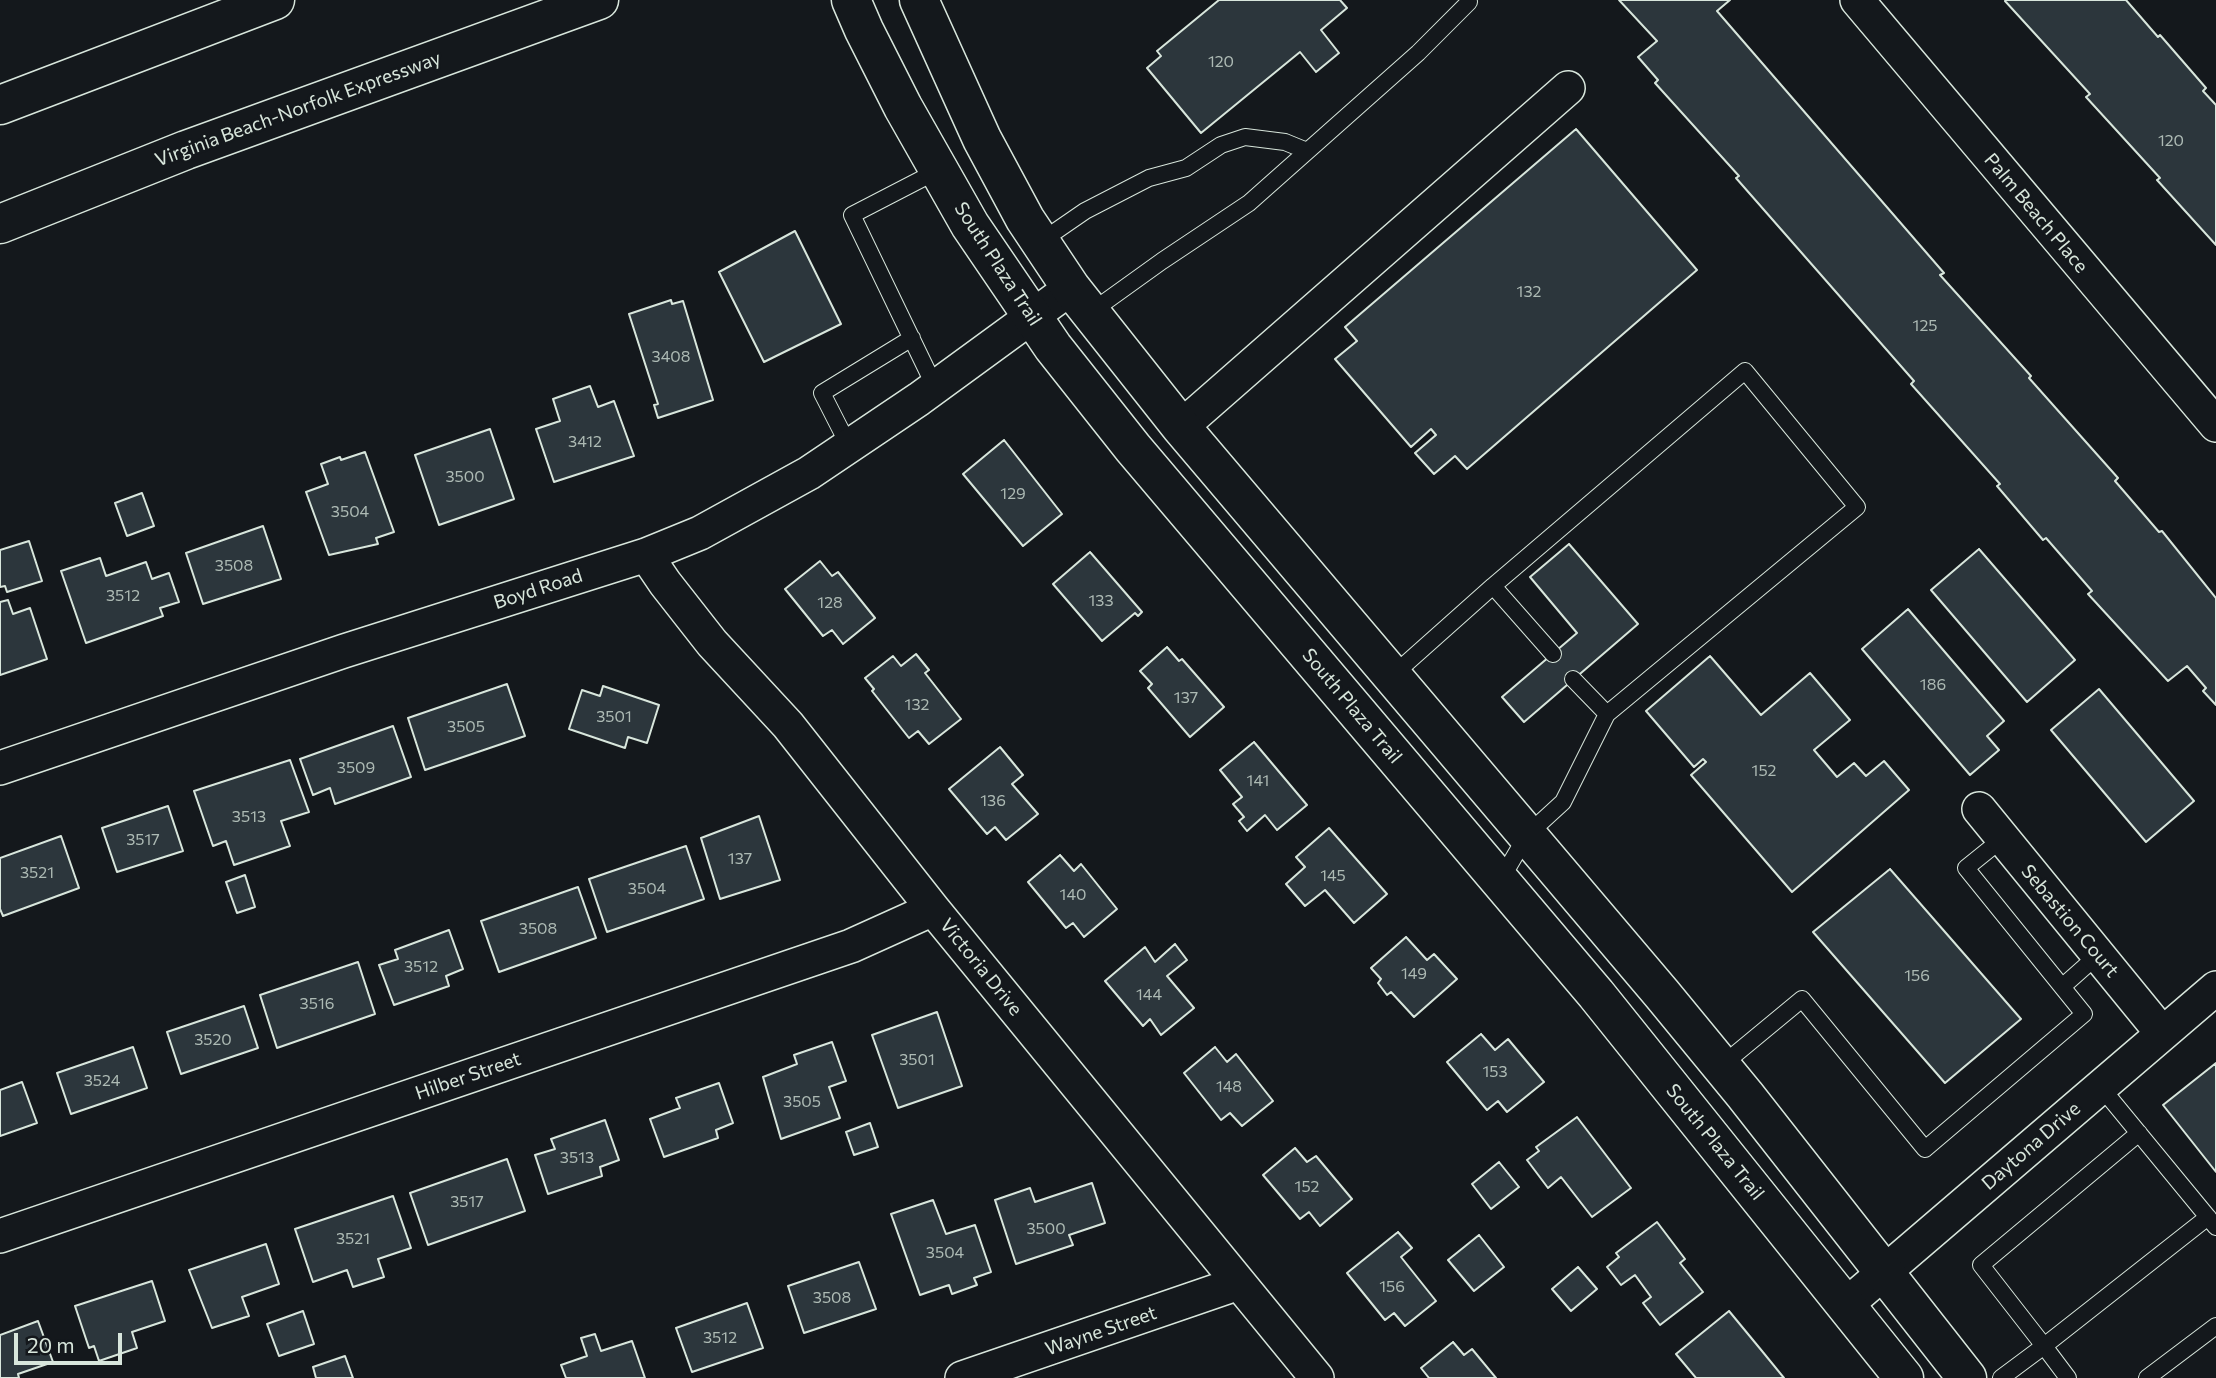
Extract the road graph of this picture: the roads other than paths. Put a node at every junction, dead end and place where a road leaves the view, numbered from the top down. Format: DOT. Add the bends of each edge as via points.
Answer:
graph roads {
  1 [pos="275,0"];
  2 [pos="599,0"];
  3 [pos="851,0"];
  4 [pos="919,0"];
  5 [pos="1857,0"];
  6 [pos="1469,2"];
  7 [pos="1568,88"];
  8 [pos="0,105"];
  9 [pos="1307,151"];
  10 [pos="939,170"];
  11 [pos="0,224"];
  12 [pos="1040,242"];
  13 [pos="1081,300"];
  14 [pos="1031,316"];
  15 [pos="912,338"];
  16 [pos="935,387"];
  17 [pos="2216,425"];
  18 [pos="1181,427"];
  19 [pos="849,446"];
  20 [pos="646,555"];
  21 [pos="1493,586"];
  22 [pos="1553,654"];
  23 [pos="1392,676"];
  24 [pos="1573,679"];
  25 [pos="1607,714"];
  26 [pos="0,768"];
  27 [pos="1979,809"];
  28 [pos="1527,835"];
  29 [pos="2002,839"];
  30 [pos="1500,881"];
  31 [pos="933,909"];
  32 [pos="2098,955"];
  33 [pos="2062,987"];
  34 [pos="2216,988"];
  35 [pos="2162,1033"];
  36 [pos="1721,1066"];
  37 [pos="2100,1086"];
  38 [pos="2139,1133"];
  39 [pos="2212,1222"];
  40 [pos="0,1236"];
  41 [pos="1884,1273"];
  42 [pos="1239,1283"];
  43 [pos="1846,1305"];
  44 [pos="2216,1326"];
  45 [pos="2044,1346"];
  46 [pos="962,1378"];
  47 [pos="1317,1378"];
  48 [pos="1904,1378"];
  49 [pos="1967,1378"];
  50 [pos="2001,1378"];
  51 [pos="2068,1378"];
  52 [pos="2147,1378"];
  1 -- 8 [label="main road"];
  2 -- 11 [label="main road, Virginia Beach-Norfolk Expressway" via="199,145"];
  3 -- 10 [label="main road, South Plaza Trail"];
  4 -- 12 [label="main road" via="982,139"];
  5 -- 17 [label="street, Palm Beach Place"];
  6 -- 9 [label="lane"];
  7 -- 18 [label="street"];
  9 -- 12 [label="lane" via="1285,142 1245,137 1221,145 1186,168 1149,178 1085,211"];
  9 -- 13 [label="lane" via="1249,203 1162,261"];
  10 -- 14 [label="main road, South Plaza Trail"];
  10 -- 15 [label="lane" via="852,215"];
  12 -- 13 [label="main road"];
  13 -- 14 [label="street, Boyd Road"];
  13 -- 18 [label="main road"];
  14 -- 16 [label="street, Boyd Road"];
  14 -- 30 [label="main road, South Plaza Trail" via="1133,448"];
  15 -- 16 [label="lane"];
  15 -- 19 [label="lane" via="822,393"];
  16 -- 19 [label="street, Boyd Road"];
  18 -- 23 [label="main road"];
  19 -- 20 [label="street, Boyd Road" via="712,526"];
  20 -- 26 [label="street, Boyd Road"];
  20 -- 31 [label="street, Victoria Drive" via="712,643 788,725"];
  21 -- 22 [label="lane"];
  21 -- 23 [label="lane"];
  21 -- 25 [label="lane" via="1745,371 1857,507"];
  23 -- 28 [label="main road"];
  24 -- 25 [label="lane"];
  25 -- 28 [label="lane" via="1563,802"];
  27 -- 29 [label="street, Sebastion Court"];
  28 -- 30 [label="lane"];
  28 -- 36 [label="main road"];
  29 -- 32 [label="street, Sebastion Court"];
  29 -- 33 [label="lane" via="1966,869"];
  30 -- 43 [label="main road, South Plaza Trail"];
  31 -- 40 [label="street, Hilber Street" via="851,946"];
  31 -- 42 [label="street, Victoria Drive"];
  32 -- 33 [label="lane"];
  32 -- 35 [label="street, Sebastion Court"];
  33 -- 36 [label="lane" via="2084,1014 1925,1149 1802,999"];
  34 -- 35 [label="street, Daytona Drive"];
  35 -- 37 [label="street, Daytona Drive"];
  36 -- 41 [label="main road"];
  37 -- 38 [label="lane"];
  37 -- 41 [label="street, Daytona Drive"];
  38 -- 39 [label="lane"];
  38 -- 45 [label="lane" via="1981,1265"];
  39 -- 45 [label="lane"];
  41 -- 43 [label="street, Daytona Drive"];
  41 -- 49 [label="main road"];
  42 -- 46 [label="street, Wayne Street"];
  42 -- 47 [label="street, Victoria Drive"];
  43 -- 48 [label="main road, South Plaza Trail"];
  44 -- 52 [label="lane"];
  45 -- 50 [label="lane"];
  45 -- 51 [label="lane"];
}
